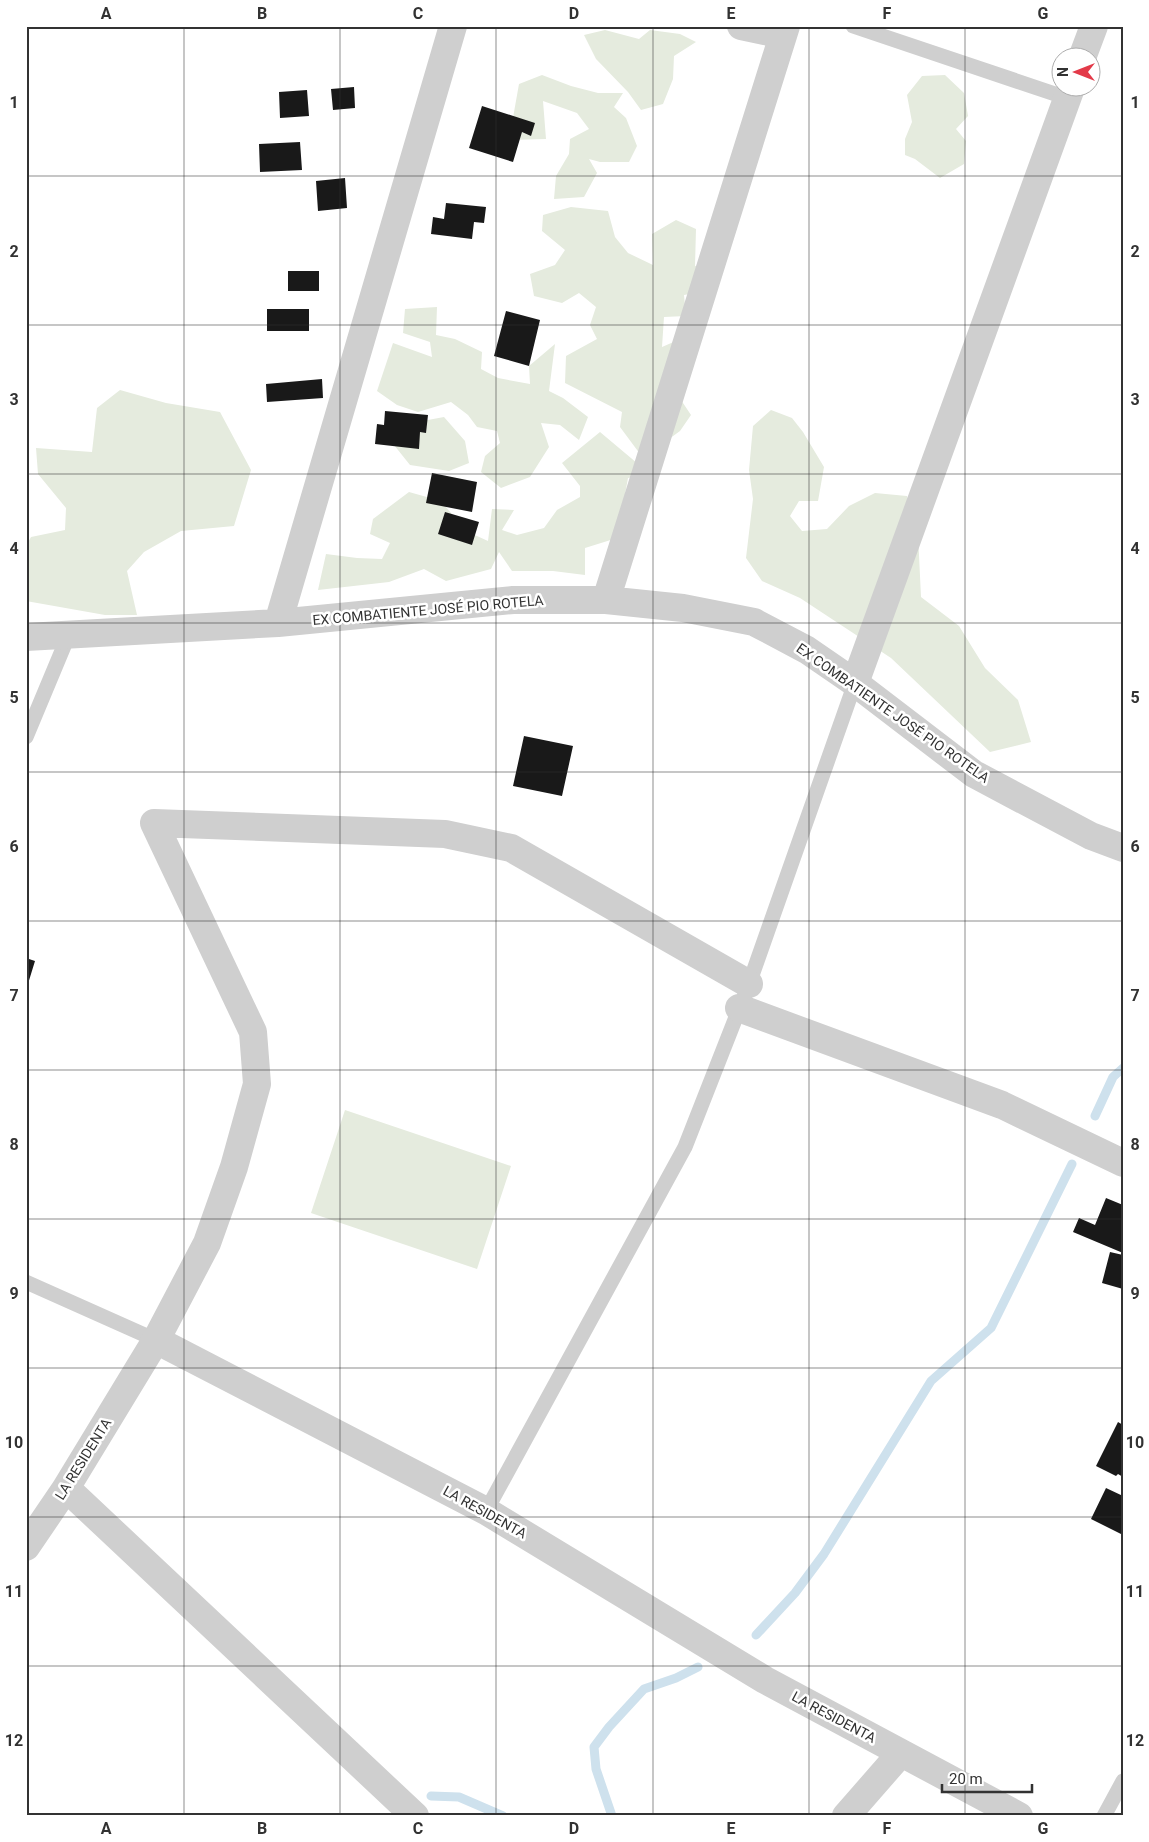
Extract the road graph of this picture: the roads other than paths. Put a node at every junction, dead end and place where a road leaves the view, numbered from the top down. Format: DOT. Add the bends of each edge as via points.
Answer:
graph roads {
  1 [pos="454,26"];
  2 [pos="853,26"];
  3 [pos="1094,26"];
  4 [pos="745,27"];
  5 [pos="784,30"];
  6 [pos="1086,48"];
  7 [pos="1052,88"];
  8 [pos="1067,98"];
  9 [pos="606,600"];
  10 [pos="278,624"];
  11 [pos="69,634"];
  12 [pos="26,637"];
  13 [pos="855,683"];
  14 [pos="26,737"];
  15 [pos="1123,848"];
  16 [pos="744,996"];
  17 [pos="1123,1163"];
  18 [pos="26,1282"];
  19 [pos="156,1340"];
  20 [pos="66,1488"];
  21 [pos="486,1511"];
  22 [pos="26,1547"];
  23 [pos="902,1753"];
  24 [pos="1123,1781"];
  25 [pos="415,1816"];
  26 [pos="846,1816"];
  27 [pos="1019,1816"];
  28 [pos="1104,1816"];
  1 -- 10 [label="street"];
  2 -- 7 [label="lane"];
  3 -- 6 [label="street"];
  4 -- 5 [label="street"];
  5 -- 9 [label="street"];
  8 -- 13 [label="street"];
  9 -- 10 [label="street, EX COMBATIENTE JOSÉ PIO ROTELA" via="513,600"];
  9 -- 13 [label="street, EX COMBATIENTE JOSÉ PIO ROTELA" via="682,608 754,622 807,650"];
  10 -- 11 [label="street, EX COMBATIENTE JOSÉ PIO ROTELA"];
  11 -- 12 [label="street, EX COMBATIENTE JOSÉ PIO ROTELA"];
  11 -- 14 [label="lane"];
  13 -- 15 [label="street, EX COMBATIENTE JOSÉ PIO ROTELA" via="974,774 1091,836"];
  13 -- 16 [label="lane"];
  16 -- 17 [label="street" via="1002,1105"];
  16 -- 19 [label="street" via="511,848 445,834 154,823 252,1032 257,1084 234,1167 207,1243"];
  16 -- 21 [label="lane" via="686,1147"];
  18 -- 19 [label="lane"];
  19 -- 20 [label="street, LA RESIDENTA"];
  19 -- 21 [label="street, LA RESIDENTA"];
  20 -- 22 [label="street, LA RESIDENTA"];
  20 -- 25 [label="street"];
  21 -- 23 [label="street, LA RESIDENTA" via="765,1680"];
  23 -- 26 [label="street"];
  23 -- 27 [label="street, LA RESIDENTA"];
  24 -- 28 [label="lane"];
}
